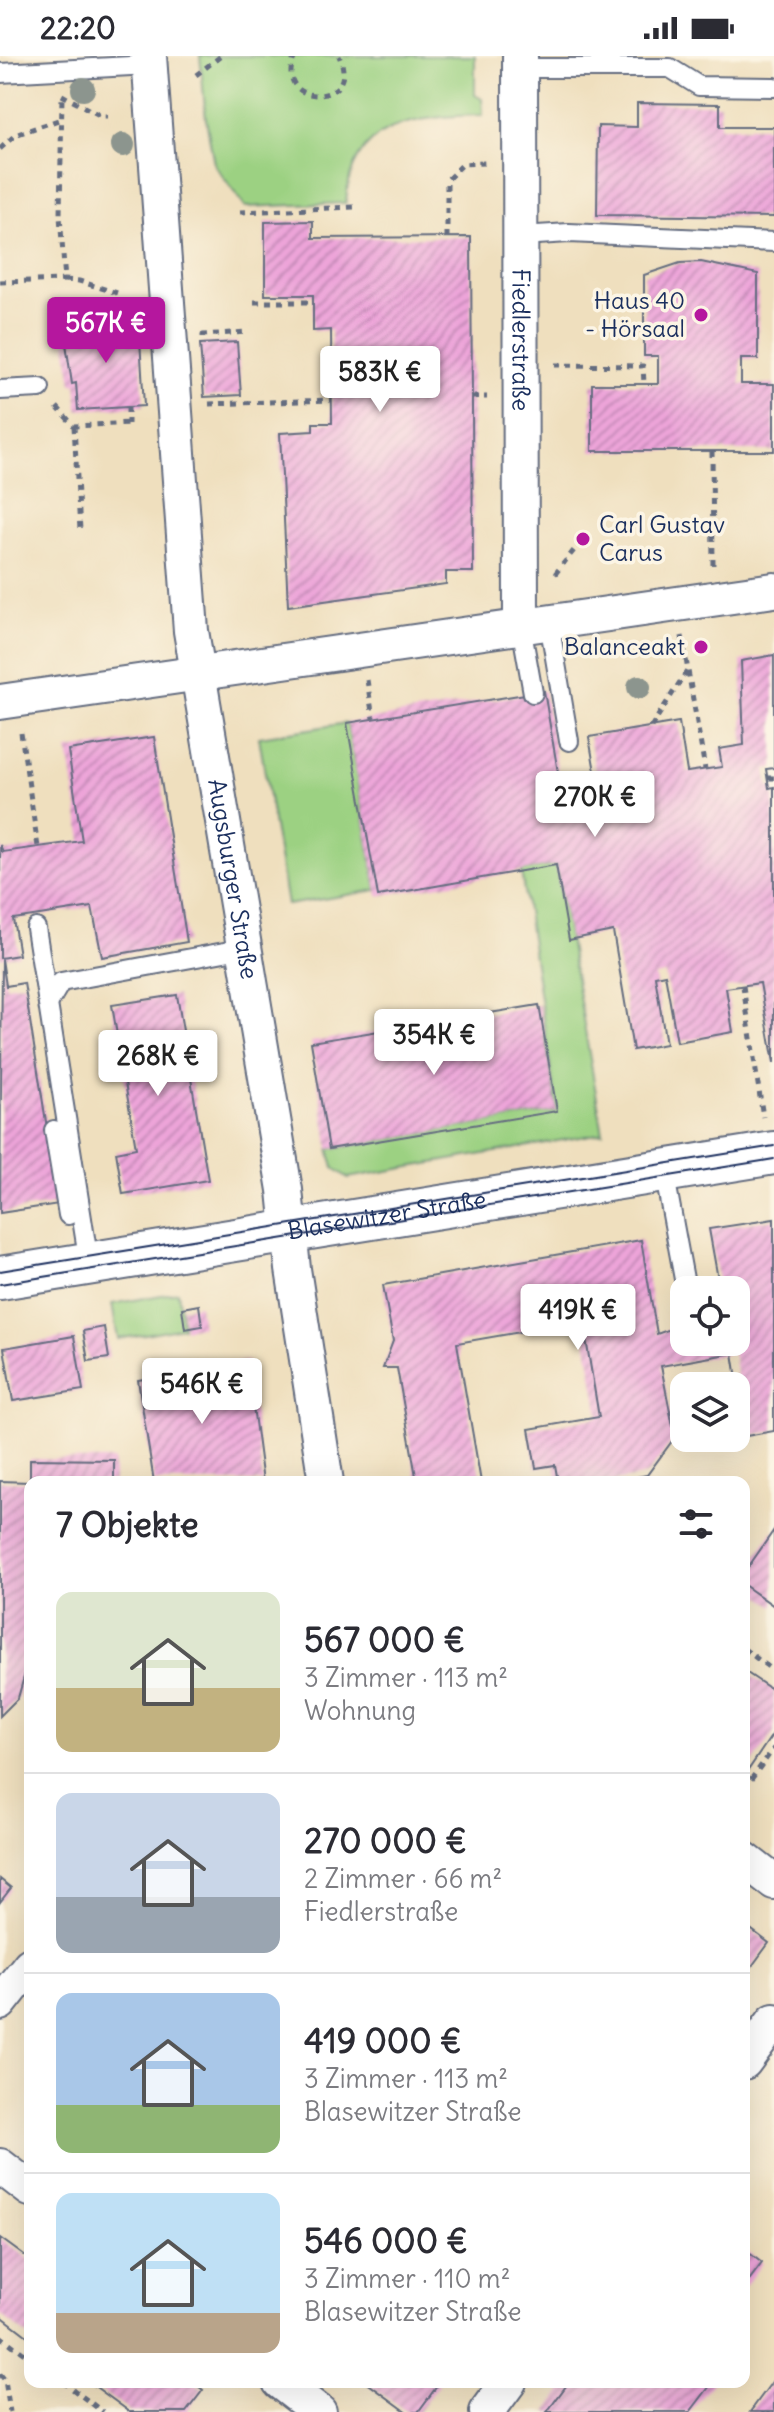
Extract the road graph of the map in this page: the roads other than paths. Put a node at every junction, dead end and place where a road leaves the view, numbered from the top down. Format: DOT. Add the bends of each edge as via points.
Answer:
graph roads {
  1 [pos="150,60"];
  2 [pos="520,62"];
  3 [pos="0,73"];
  4 [pos="774,87"];
  5 [pos="521,236"];
  6 [pos="755,240"];
  7 [pos="774,242"];
  8 [pos="774,258"];
  9 [pos="40,388"];
  10 [pos="0,390"];
  11 [pos="774,590"];
  12 [pos="535,624"];
  13 [pos="199,671"];
  14 [pos="533,693"];
  15 [pos="0,702"];
  16 [pos="569,741"];
  17 [pos="36,928"];
  18 [pos="246,948"];
  19 [pos="48,1004"];
  20 [pos="54,1130"];
  21 [pos="772,1154"];
  22 [pos="664,1171"];
  23 [pos="289,1231"];
  24 [pos="83,1264"];
  25 [pos="683,1276"];
  26 [pos="0,1278"];
  27 [pos="325,1476"];
  28 [pos="750,1864"];
  29 [pos="774,1882"];
  30 [pos="24,1973"];
  31 [pos="0,2003"];
  32 [pos="774,2021"];
  33 [pos="750,2054"];
  34 [pos="0,2166"];
  35 [pos="24,2184"];
  36 [pos="288,2388"];
  37 [pos="505,2388"];
  38 [pos="319,2412"];
  39 [pos="487,2412"];
  1 -- 3 [label="lane"];
  1 -- 13 [label="street, Augsburger Straße" via="191,631"];
  2 -- 4 [label="lane" via="561,68 670,68 699,86"];
  2 -- 5 [label="street, Fiedlerstraße"];
  5 -- 6 [label="lane"];
  5 -- 12 [label="street, Fiedlerstraße"];
  6 -- 7 [label="lane"];
  6 -- 8 [label="lane"];
  9 -- 10 [label="lane"];
  11 -- 12 [label="street"];
  12 -- 13 [label="street"];
  12 -- 14 [label="lane"];
  12 -- 16 [label="lane"];
  13 -- 15 [label="street"];
  13 -- 18 [label="street, Augsburger Straße"];
  17 -- 19 [label="lane"];
  18 -- 19 [label="lane" via="61,982"];
  18 -- 23 [label="street, Augsburger Straße"];
  19 -- 24 [label="lane"];
  20 -- 24 [label="lane"];
  21 -- 22 [label="street, Blasewitzer Straße"];
  22 -- 23 [label="street, Blasewitzer Straße"];
  22 -- 25 [label="lane"];
  23 -- 24 [label="street, Blasewitzer Straße"];
  23 -- 27 [label="street, Augsburger Straße"];
  24 -- 26 [label="street, Blasewitzer Straße"];
  28 -- 29 [label="street"];
  30 -- 31 [label="street"];
  32 -- 33 [label="street"];
  34 -- 35 [label="street"];
  36 -- 38 [label="street"];
  37 -- 39 [label="street"];
}
